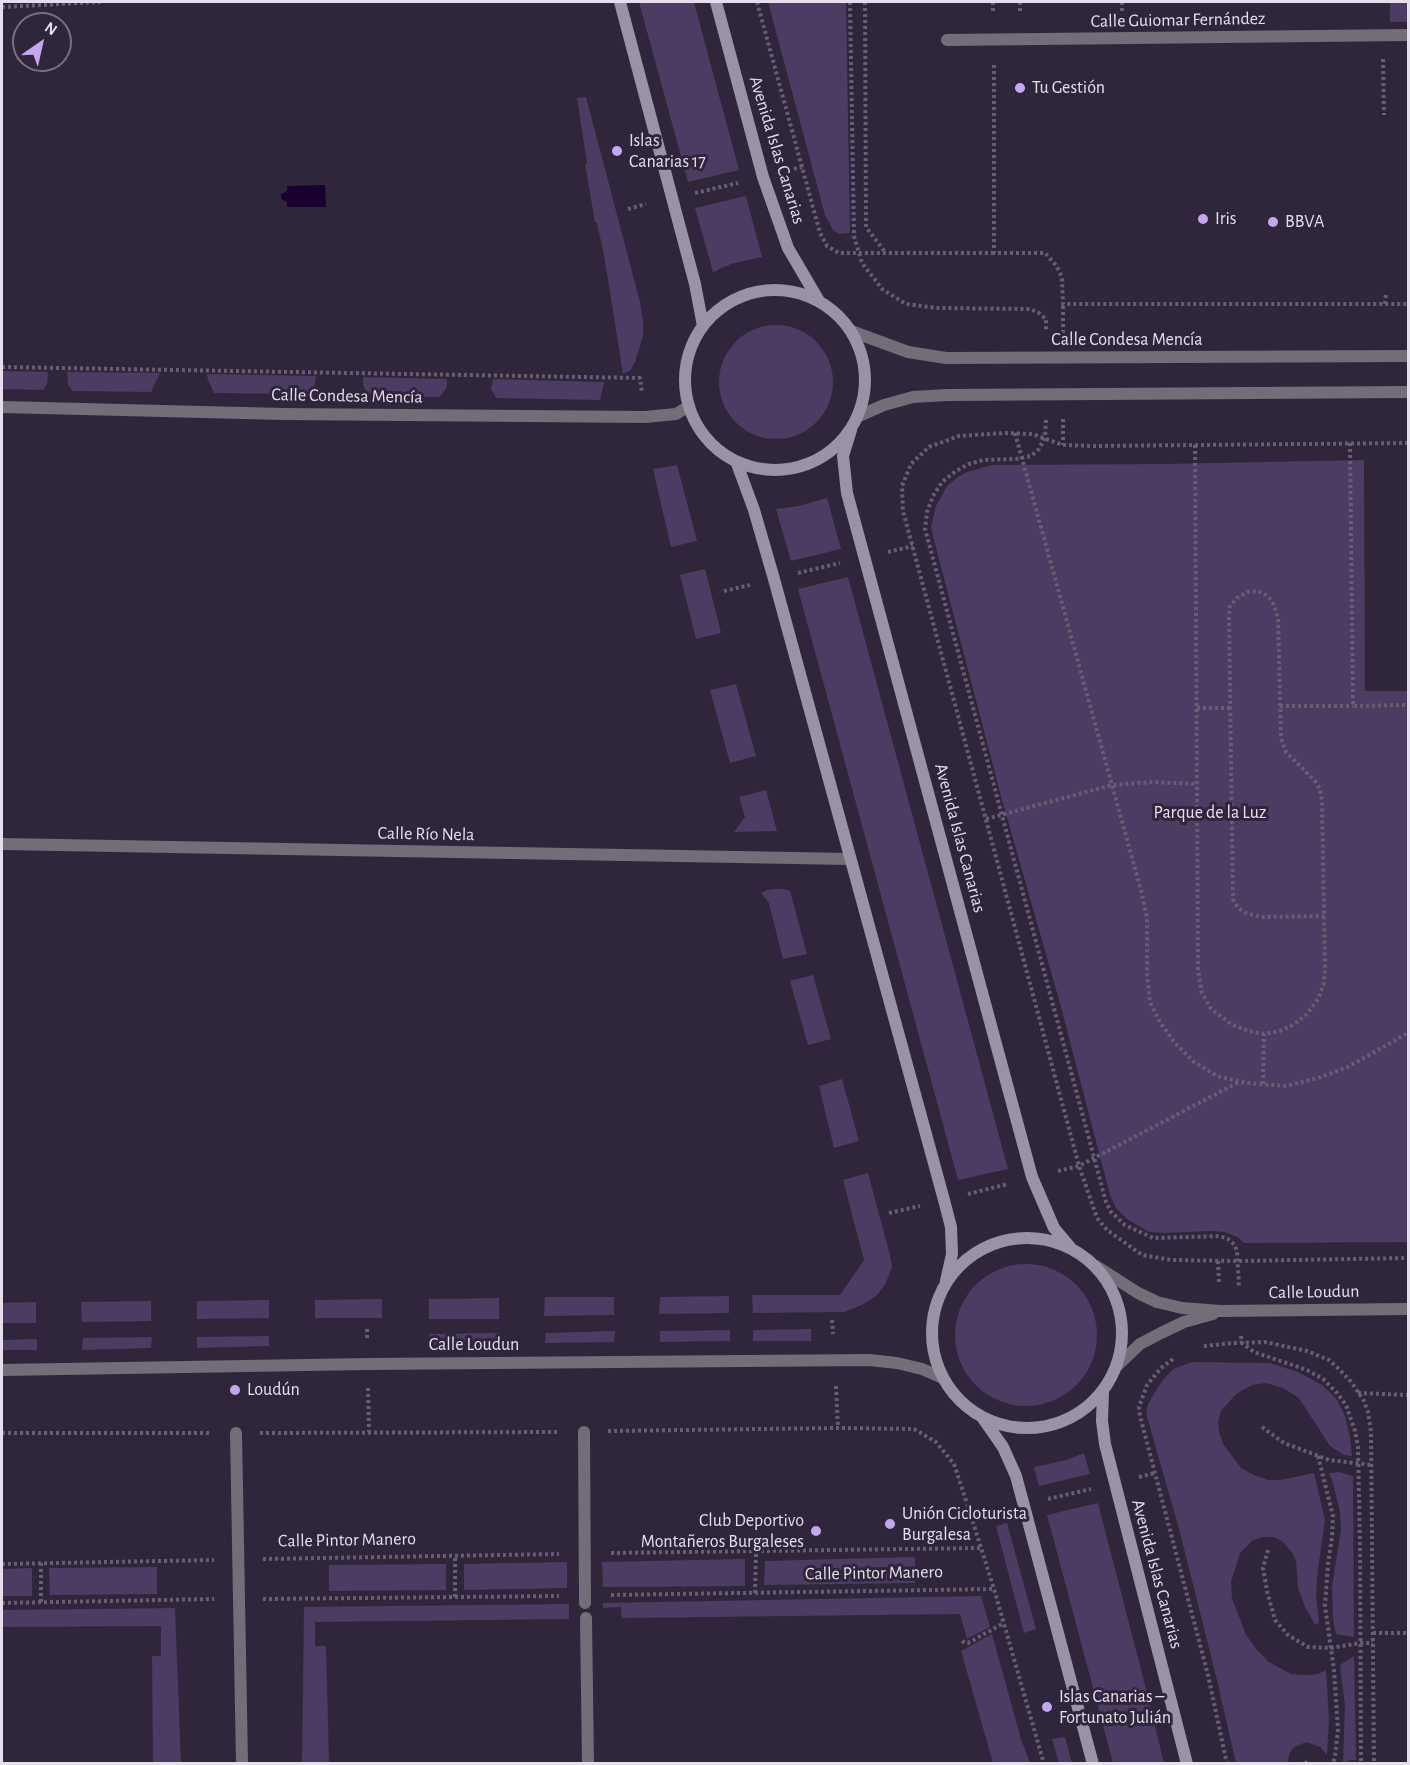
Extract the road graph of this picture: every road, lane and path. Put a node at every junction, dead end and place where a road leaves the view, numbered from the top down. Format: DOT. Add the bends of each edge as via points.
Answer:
graph roads {
  1 [pos="101,2"];
  2 [pos="620,2"];
  3 [pos="716,2"];
  4 [pos="757,2"];
  5 [pos="850,2"];
  6 [pos="865,2"];
  7 [pos="993,2"];
  8 [pos="2,7"];
  9 [pos="1408,35"];
  10 [pos="947,40"];
  11 [pos="994,40"];
  12 [pos="802,167"];
  13 [pos="783,172"];
  14 [pos="741,182"];
  15 [pos="692,194"];
  16 [pos="650,204"];
  17 [pos="628,209"];
  18 [pos="859,252"];
  19 [pos="885,252"];
  20 [pos="994,253"];
  21 [pos="1386,294"];
  22 [pos="820,302"];
  23 [pos="1063,304"];
  24 [pos="1384,304"];
  25 [pos="1408,304"];
  26 [pos="703,326"];
  27 [pos="1063,326"];
  28 [pos="851,331"];
  29 [pos="1408,356"];
  30 [pos="1046,358"];
  31 [pos="2,367"];
  32 [pos="1408,392"];
  33 [pos="642,393"];
  34 [pos="1046,394"];
  35 [pos="689,406"];
  36 [pos="2,407"];
  37 [pos="859,416"];
  38 [pos="851,430"];
  39 [pos="1015,433"];
  40 [pos="1045,437"];
  41 [pos="1408,443"];
  42 [pos="1350,444"];
  43 [pos="1195,445"];
  44 [pos="1022,458"];
  45 [pos="736,461"];
  46 [pos="914,546"];
  47 [pos="866,557"];
  48 [pos="774,579"];
  49 [pos="724,591"];
  50 [pos="1353,705"];
  51 [pos="1408,705"];
  52 [pos="1280,706"];
  53 [pos="1197,708"];
  54 [pos="1230,708"];
  55 [pos="1112,784"];
  56 [pos="1198,784"];
  57 [pos="1002,814"];
  58 [pos="986,819"];
  59 [pos="2,844"];
  60 [pos="850,859"];
  61 [pos="1324,916"];
  62 [pos="1408,1033"];
  63 [pos="1264,1034"];
  64 [pos="1239,1082"];
  65 [pos="1263,1084"];
  66 [pos="1094,1159"];
  67 [pos="1079,1166"];
  68 [pos="1032,1177"];
  69 [pos="944,1200"];
  70 [pos="889,1213"];
  71 [pos="1070,1247"];
  72 [pos="1408,1258"];
  73 [pos="1237,1261"];
  74 [pos="1096,1266"];
  75 [pos="946,1281"];
  76 [pos="1408,1309"];
  77 [pos="1220,1311"];
  78 [pos="1240,1311"];
  79 [pos="367,1327"];
  80 [pos="367,1341"];
  81 [pos="1242,1343"];
  82 [pos="1195,1348"];
  83 [pos="1179,1354"];
  84 [pos="1118,1365"];
  85 [pos="2,1370"];
  86 [pos="943,1378"];
  87 [pos="368,1383"];
  88 [pos="1103,1392"];
  89 [pos="1358,1393"];
  90 [pos="1408,1395"];
  91 [pos="982,1417"];
  92 [pos="1262,1427"];
  93 [pos="369,1432"];
  94 [pos="584,1432"];
  95 [pos="2,1433"];
  96 [pos="236,1433"];
  97 [pos="1318,1456"];
  98 [pos="1358,1464"];
  99 [pos="1372,1465"];
  100 [pos="1155,1473"];
  101 [pos="1114,1483"];
  102 [pos="1024,1505"];
  103 [pos="971,1516"];
  104 [pos="981,1548"];
  105 [pos="1268,1550"];
  106 [pos="756,1551"];
  107 [pos="586,1553"];
  108 [pos="456,1556"];
  109 [pos="238,1560"];
  110 [pos="41,1563"];
  111 [pos="2,1564"];
  112 [pos="994,1589"];
  113 [pos="755,1593"];
  114 [pos="455,1598"];
  115 [pos="239,1599"];
  116 [pos="585,1599"];
  117 [pos="41,1602"];
  118 [pos="2,1603"];
  119 [pos="586,1618"];
  120 [pos="1004,1623"];
  121 [pos="1373,1633"];
  122 [pos="1408,1633"];
  123 [pos="962,1641"];
  124 [pos="1360,1643"];
  125 [pos="1373,1643"];
  126 [pos="1330,1648"];
  127 [pos="242,1764"];
  128 [pos="588,1764"];
  129 [pos="1044,1764"];
  130 [pos="1093,1764"];
  131 [pos="1187,1764"];
  132 [pos="1227,1764"];
  133 [pos="1333,1764"];
  134 [pos="1361,1764"];
  135 [pos="1374,1764"];
  1 -- 8 [label="path"];
  2 -- 26 [label="main road"];
  3 -- 22 [label="main road, Avenida Islas Canarias" via="763,177 788,248"];
  4 -- 12 [label="path"];
  5 -- 18 [label="path" via="854,236"];
  6 -- 19 [label="path" via="866,227"];
  7 -- 11 [label="path"];
  9 -- 11 [label="street, Calle Guiomar Fernández"];
  10 -- 11 [label="street, Calle Guiomar Fernández"];
  11 -- 20 [label="path"];
  12 -- 13 [label="path"];
  12 -- 18 [label="path" via="827,246 839,252"];
  14 -- 15 [label="path"];
  16 -- 17 [label="path"];
  18 -- 19 [label="path"];
  18 -- 30 [label="path" via="862,263 882,289 906,304 1030,309 1039,313 1046,319"];
  19 -- 20 [label="path"];
  20 -- 23 [label="path" via="1045,253 1062,277"];
  21 -- 24 [label="path"];
  22 -- 26 [label="main road" via="786,290 757,291 730,302"];
  22 -- 28 [label="main road"];
  23 -- 24 [label="path"];
  23 -- 27 [label="path"];
  24 -- 25 [label="path"];
  26 -- 35 [label="main road" via="692,346 685,376"];
  28 -- 30 [label="street, Calle Condesa Mencía" via="908,352 946,358"];
  28 -- 37 [label="main road" via="865,369"];
  29 -- 30 [label="street, Calle Condesa Mencía"];
  31 -- 33 [label="path" via="640,378"];
  32 -- 34 [label="street"];
  34 -- 37 [label="street" via="913,398"];
  34 -- 40 [label="path"];
  35 -- 36 [label="street, Calle Condesa Mencía" via="676,414 645,417"];
  35 -- 45 [label="main road" via="708,440"];
  37 -- 38 [label="main road"];
  38 -- 45 [label="main road" via="830,452 802,467 768,470"];
  38 -- 47 [label="main road, Avenida Islas Canarias" via="843,456 847,493"];
  39 -- 40 [label="path"];
  39 -- 44 [label="path"];
  39 -- 46 [label="path" via="959,436 929,447 911,464 902,486 903,511"];
  40 -- 43 [label="path" via="1063,445"];
  40 -- 44 [label="path" via="1039,449"];
  41 -- 42 [label="path"];
  42 -- 43 [label="path"];
  42 -- 50 [label="path"];
  43 -- 53 [label="path"];
  44 -- 55 [label="path"];
  44 -- 57 [label="path" via="983,460 956,471 933,496 925,529"];
  45 -- 48 [label="main road"];
  46 -- 47 [label="path"];
  46 -- 58 [label="path"];
  47 -- 48 [label="path"];
  47 -- 68 [label="main road, Avenida Islas Canarias"];
  48 -- 49 [label="path"];
  48 -- 60 [label="main road"];
  50 -- 51 [label="path"];
  50 -- 52 [label="path"];
  52 -- 54 [label="path" via="1278,618 1268,596 1258,591 1247,592 1230,606"];
  52 -- 61 [label="path" via="1281,739 1286,752 1320,789"];
  53 -- 54 [label="path"];
  53 -- 56 [label="path"];
  54 -- 61 [label="path" via="1233,899 1238,908 1261,917"];
  55 -- 56 [label="path"];
  55 -- 57 [label="path"];
  55 -- 64 [label="path" via="1147,918 1150,1002 1174,1042 1194,1062 1217,1076"];
  56 -- 63 [label="path" via="1198,970 1202,993 1211,1009 1231,1024"];
  57 -- 58 [label="path"];
  57 -- 66 [label="path"];
  58 -- 67 [label="path"];
  59 -- 60 [label="street, Calle Río Nela"];
  60 -- 69 [label="main road"];
  61 -- 63 [label="path" via="1324,983 1318,999 1293,1024"];
  62 -- 65 [label="path" via="1348,1067 1318,1078 1286,1086"];
  63 -- 65 [label="path"];
  64 -- 65 [label="path"];
  64 -- 66 [label="path"];
  66 -- 67 [label="path"];
  66 -- 73 [label="path" via="1106,1202 1125,1226 1153,1239 1220,1236 1235,1245"];
  67 -- 68 [label="path"];
  67 -- 73 [label="path" via="1097,1218 1142,1255 1172,1260"];
  68 -- 69 [label="path"];
  68 -- 71 [label="main road, Avenida Islas Canarias" via="1054,1228"];
  69 -- 70 [label="path"];
  69 -- 75 [label="main road" via="952,1254"];
  71 -- 74 [label="main road"];
  71 -- 75 [label="main road" via="1048,1239 1001,1240 961,1262"];
  72 -- 73 [label="path"];
  73 -- 78 [label="path"];
  74 -- 77 [label="street, Calle Loudun" via="1157,1302"];
  74 -- 84 [label="main road" via="1118,1302 1123,1344"];
  75 -- 86 [label="main road" via="931,1329 934,1354"];
  76 -- 78 [label="street, Calle Loudun"];
  77 -- 78 [label="street, Calle Loudun"];
  77 -- 84 [label="street, Calle Loudun" via="1184,1322 1140,1344"];
  78 -- 81 [label="path"];
  79 -- 80 [label="path"];
  81 -- 82 [label="path"];
  81 -- 89 [label="path" via="1287,1346 1329,1360"];
  81 -- 98 [label="path" via="1254,1352 1307,1370 1337,1392 1352,1418"];
  83 -- 100 [label="path" via="1147,1385 1139,1407"];
  84 -- 88 [label="main road"];
  85 -- 86 [label="street, Calle Loudun" via="869,1360 922,1369"];
  86 -- 91 [label="main road" via="953,1394"];
  87 -- 93 [label="path"];
  88 -- 91 [label="main road" via="1084,1410 1060,1423 1034,1429 1007,1426"];
  88 -- 101 [label="main road, Avenida Islas Canarias" via="1102,1421"];
  89 -- 90 [label="path"];
  89 -- 99 [label="path" via="1368,1412"];
  91 -- 102 [label="main road" via="1003,1447"];
  92 -- 97 [label="path" via="1284,1443"];
  93 -- 94 [label="path"];
  93 -- 96 [label="path"];
  94 -- 103 [label="path" via="914,1429 936,1442 954,1464"];
  94 -- 107 [label="street"];
  95 -- 96 [label="path"];
  96 -- 109 [label="street"];
  97 -- 98 [label="path"];
  97 -- 126 [label="path" via="1333,1516 1325,1606"];
  98 -- 99 [label="path"];
  98 -- 124 [label="path"];
  99 -- 121 [label="path"];
  100 -- 101 [label="path"];
  100 -- 132 [label="path"];
  101 -- 102 [label="path"];
  101 -- 131 [label="main road, Avenida Islas Canarias"];
  102 -- 103 [label="path"];
  102 -- 130 [label="main road"];
  103 -- 104 [label="path"];
  104 -- 106 [label="path, Calle Pintor Manero"];
  104 -- 112 [label="path"];
  105 -- 126 [label="path" via="1263,1568 1275,1620 1288,1635 1308,1647"];
  106 -- 107 [label="path, Calle Pintor Manero"];
  106 -- 113 [label="path"];
  107 -- 108 [label="path, Calle Pintor Manero"];
  107 -- 116 [label="street"];
  108 -- 109 [label="path, Calle Pintor Manero"];
  108 -- 114 [label="path"];
  109 -- 110 [label="path, Calle Pintor Manero"];
  109 -- 115 [label="street"];
  110 -- 111 [label="path, Calle Pintor Manero"];
  110 -- 117 [label="path"];
  112 -- 113 [label="path, Calle Pintor Manero"];
  112 -- 120 [label="path"];
  113 -- 116 [label="path, Calle Pintor Manero"];
  114 -- 115 [label="path, Calle Pintor Manero"];
  114 -- 116 [label="path, Calle Pintor Manero"];
  115 -- 117 [label="path, Calle Pintor Manero"];
  115 -- 127 [label="street"];
  117 -- 118 [label="path, Calle Pintor Manero"];
  119 -- 128 [label="street"];
  120 -- 123 [label="path" via="968,1643"];
  120 -- 129 [label="path"];
  121 -- 122 [label="path"];
  121 -- 125 [label="path"];
  124 -- 125 [label="path"];
  124 -- 126 [label="path"];
  124 -- 134 [label="path"];
  125 -- 135 [label="path"];
  126 -- 133 [label="path" via="1338,1730"];
}
